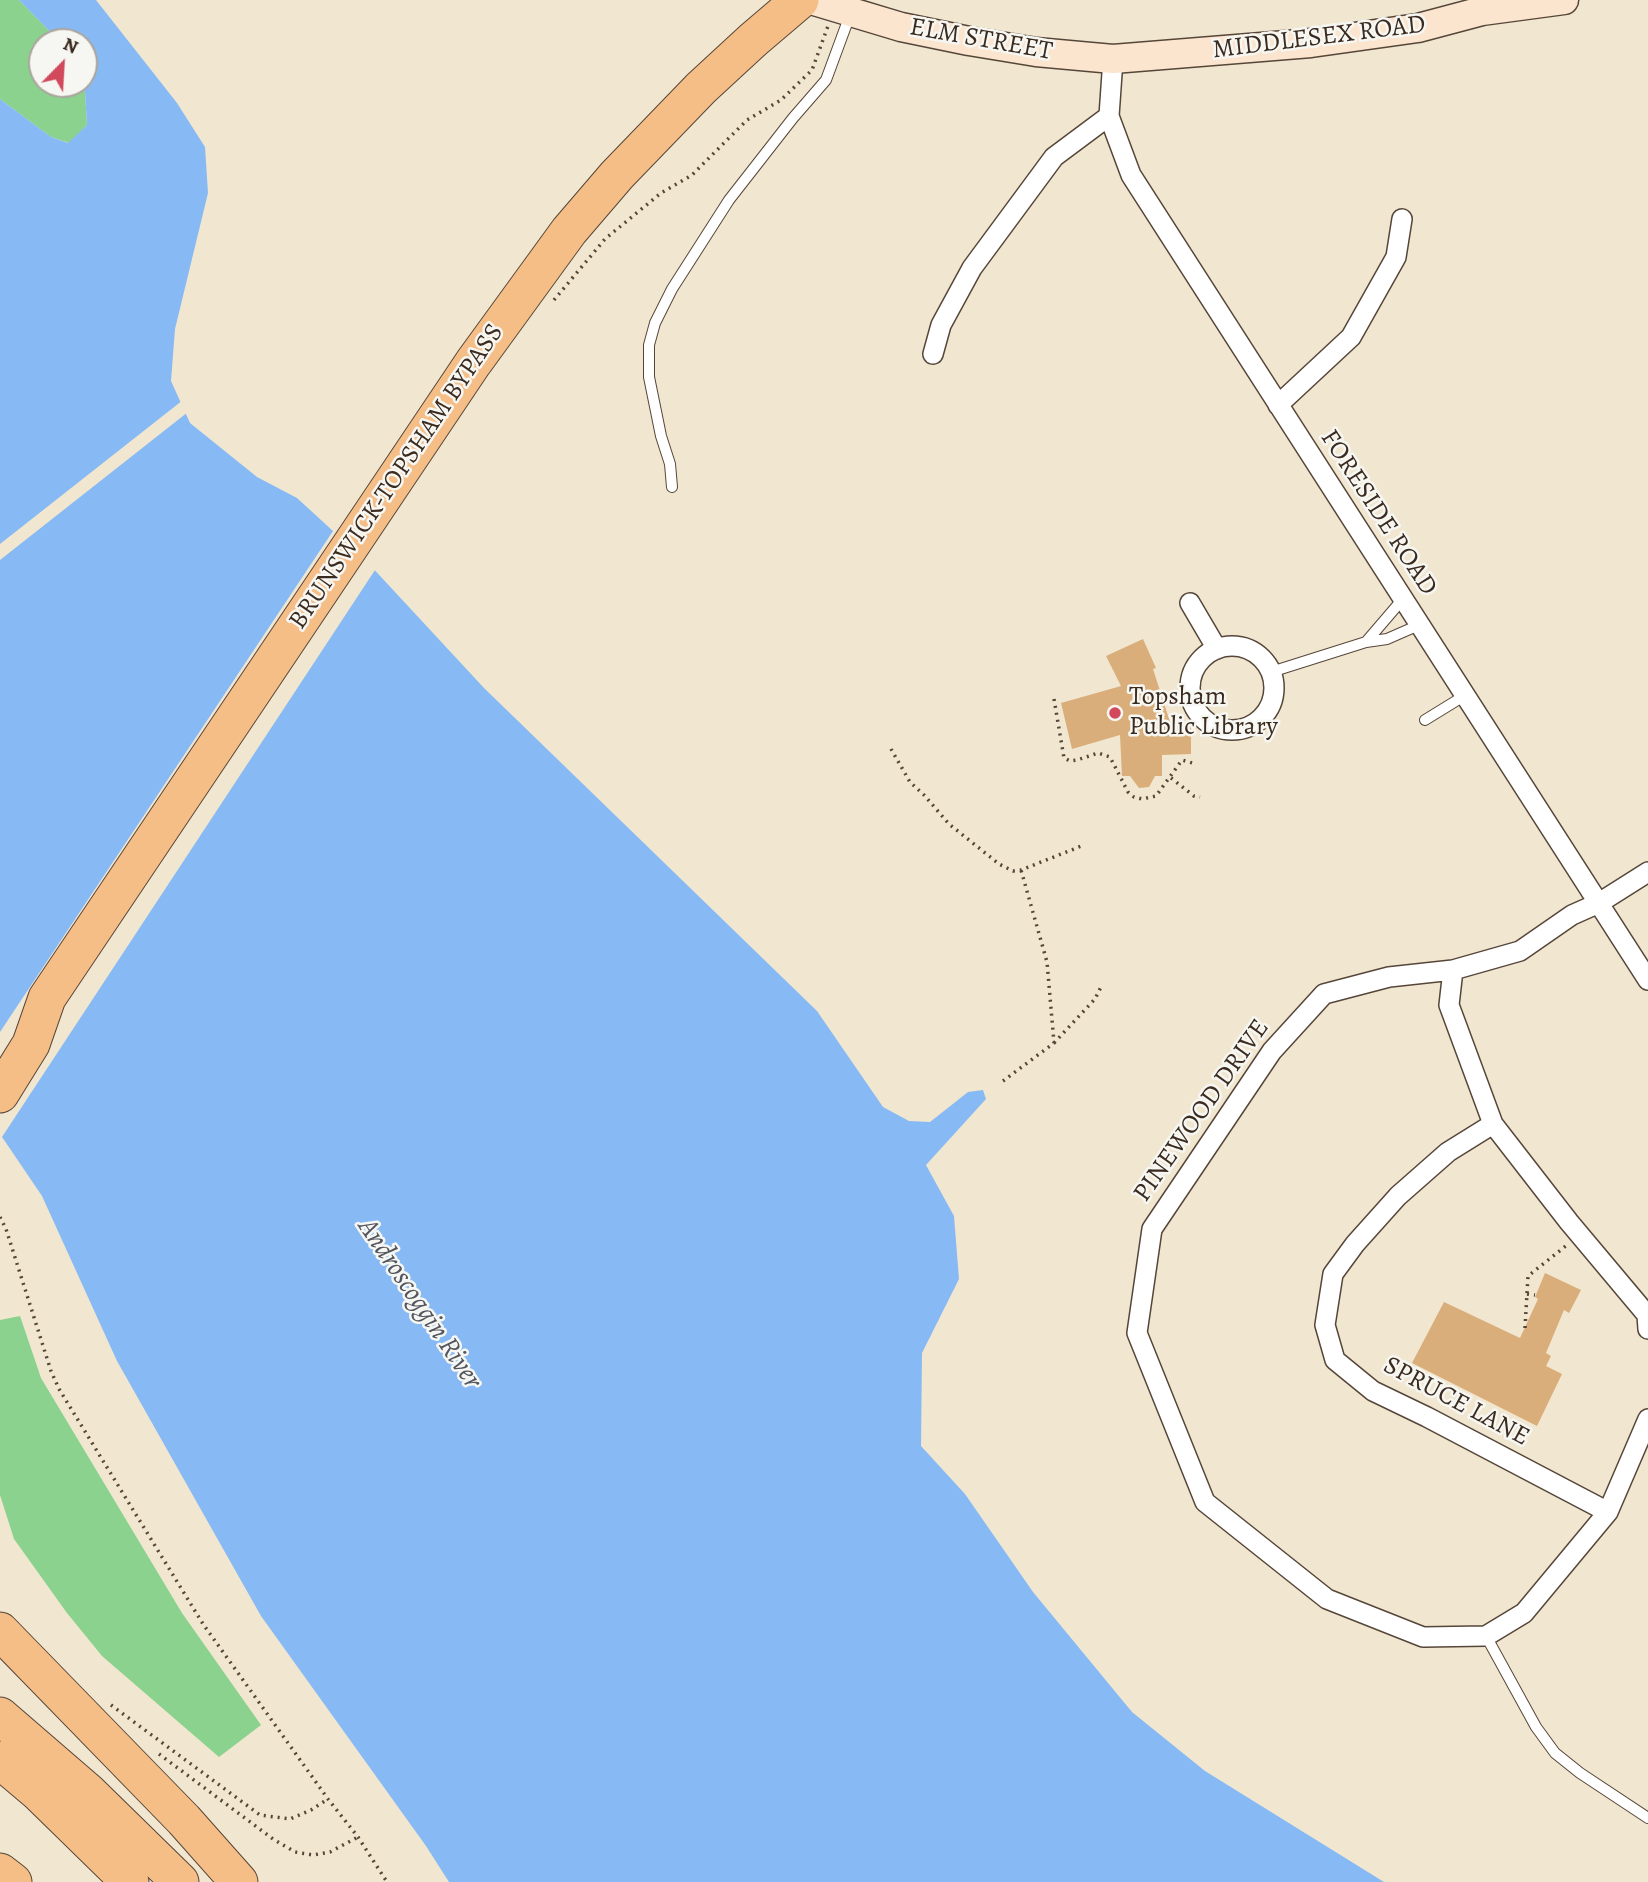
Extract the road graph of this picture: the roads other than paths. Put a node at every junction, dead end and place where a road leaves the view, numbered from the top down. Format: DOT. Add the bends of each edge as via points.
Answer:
graph roads {
  1 [pos="1564,0"];
  2 [pos="824,5"];
  3 [pos="1113,59"];
  4 [pos="1109,116"];
  5 [pos="1402,219"];
  6 [pos="933,354"];
  7 [pos="1278,405"];
  8 [pos="672,487"];
  9 [pos="1402,600"];
  10 [pos="1190,603"];
  11 [pos="1419,625"];
  12 [pos="1366,642"];
  13 [pos="1217,649"];
  14 [pos="1271,672"];
  15 [pos="1464,696"];
  16 [pos="1425,720"];
  17 [pos="1648,872"];
  18 [pos="1599,903"];
  19 [pos="1453,970"];
  20 [pos="1648,980"];
  21 [pos="47,998"];
  22 [pos="0,1046"];
  23 [pos="0,1094"];
  24 [pos="1493,1124"];
  25 [pos="1648,1329"];
  26 [pos="1648,1419"];
  27 [pos="1608,1512"];
  28 [pos="0,1631"];
  29 [pos="1486,1636"];
  30 [pos="0,1716"];
  31 [pos="0,1760"];
  32 [pos="1648,1818"];
  33 [pos="0,1872"];
  34 [pos="13,1882"];
  35 [pos="130,1882"];
  36 [pos="180,1882"];
  37 [pos="240,1882"];
  1 -- 3 [label="main road, MIDDLESEX ROAD" via="1324,41"];
  2 -- 3 [label="main road, ELM STREET" via="969,41"];
  2 -- 8 [label="lane" via="826,80 729,200 655,323 649,345 649,377"];
  2 -- 21 [label="highway, BRUNSWICK-TOPSHAM BYPASS" via="753,40 655,134 569,230 473,363"];
  3 -- 4 [label="street, FORESIDE ROAD"];
  4 -- 6 [label="street" via="1054,157 1037,179 972,268 941,325"];
  4 -- 7 [label="street, FORESIDE ROAD" via="1131,175"];
  5 -- 7 [label="street" via="1396,257 1351,337"];
  7 -- 9 [label="street, FORESIDE ROAD"];
  9 -- 11 [label="street, FORESIDE ROAD"];
  9 -- 12 [label="lane"];
  10 -- 13 [label="street"];
  11 -- 12 [label="lane" via="1387,639"];
  11 -- 15 [label="street, FORESIDE ROAD"];
  12 -- 14 [label="lane"];
  13 -- 14 [label="street" via="1243,648 1264,661"];
  13 -- 14 [label="street" via="1196,666 1189,692 1200,717 1211,725 1237,730 1260,720 1273,698"];
  15 -- 16 [label="lane"];
  15 -- 18 [label="street, FORESIDE ROAD"];
  17 -- 18 [label="street, PINEWOOD DRIVE"];
  18 -- 19 [label="street, PINEWOOD DRIVE" via="1572,915 1520,951"];
  18 -- 20 [label="street, FORESIDE ROAD"];
  19 -- 24 [label="street" via="1450,1005"];
  19 -- 29 [label="street, PINEWOOD DRIVE" via="1389,977 1324,994 1272,1051 1152,1229 1138,1333 1205,1502 1327,1600 1423,1637"];
  21 -- 22 [label="highway" via="11,1029"];
  21 -- 23 [label="highway" via="31,1044"];
  24 -- 25 [label="street" via="1647,1315"];
  24 -- 27 [label="street, SPRUCE LANE" via="1448,1152 1398,1196 1333,1274 1325,1325 1335,1360 1373,1391"];
  26 -- 27 [label="street"];
  27 -- 29 [label="street" via="1524,1613"];
  28 -- 37 [label="highway"];
  29 -- 32 [label="lane" via="1555,1753"];
  30 -- 36 [label="highway" via="88,1792"];
  31 -- 35 [label="highway"];
  33 -- 34 [label="highway"];
}
